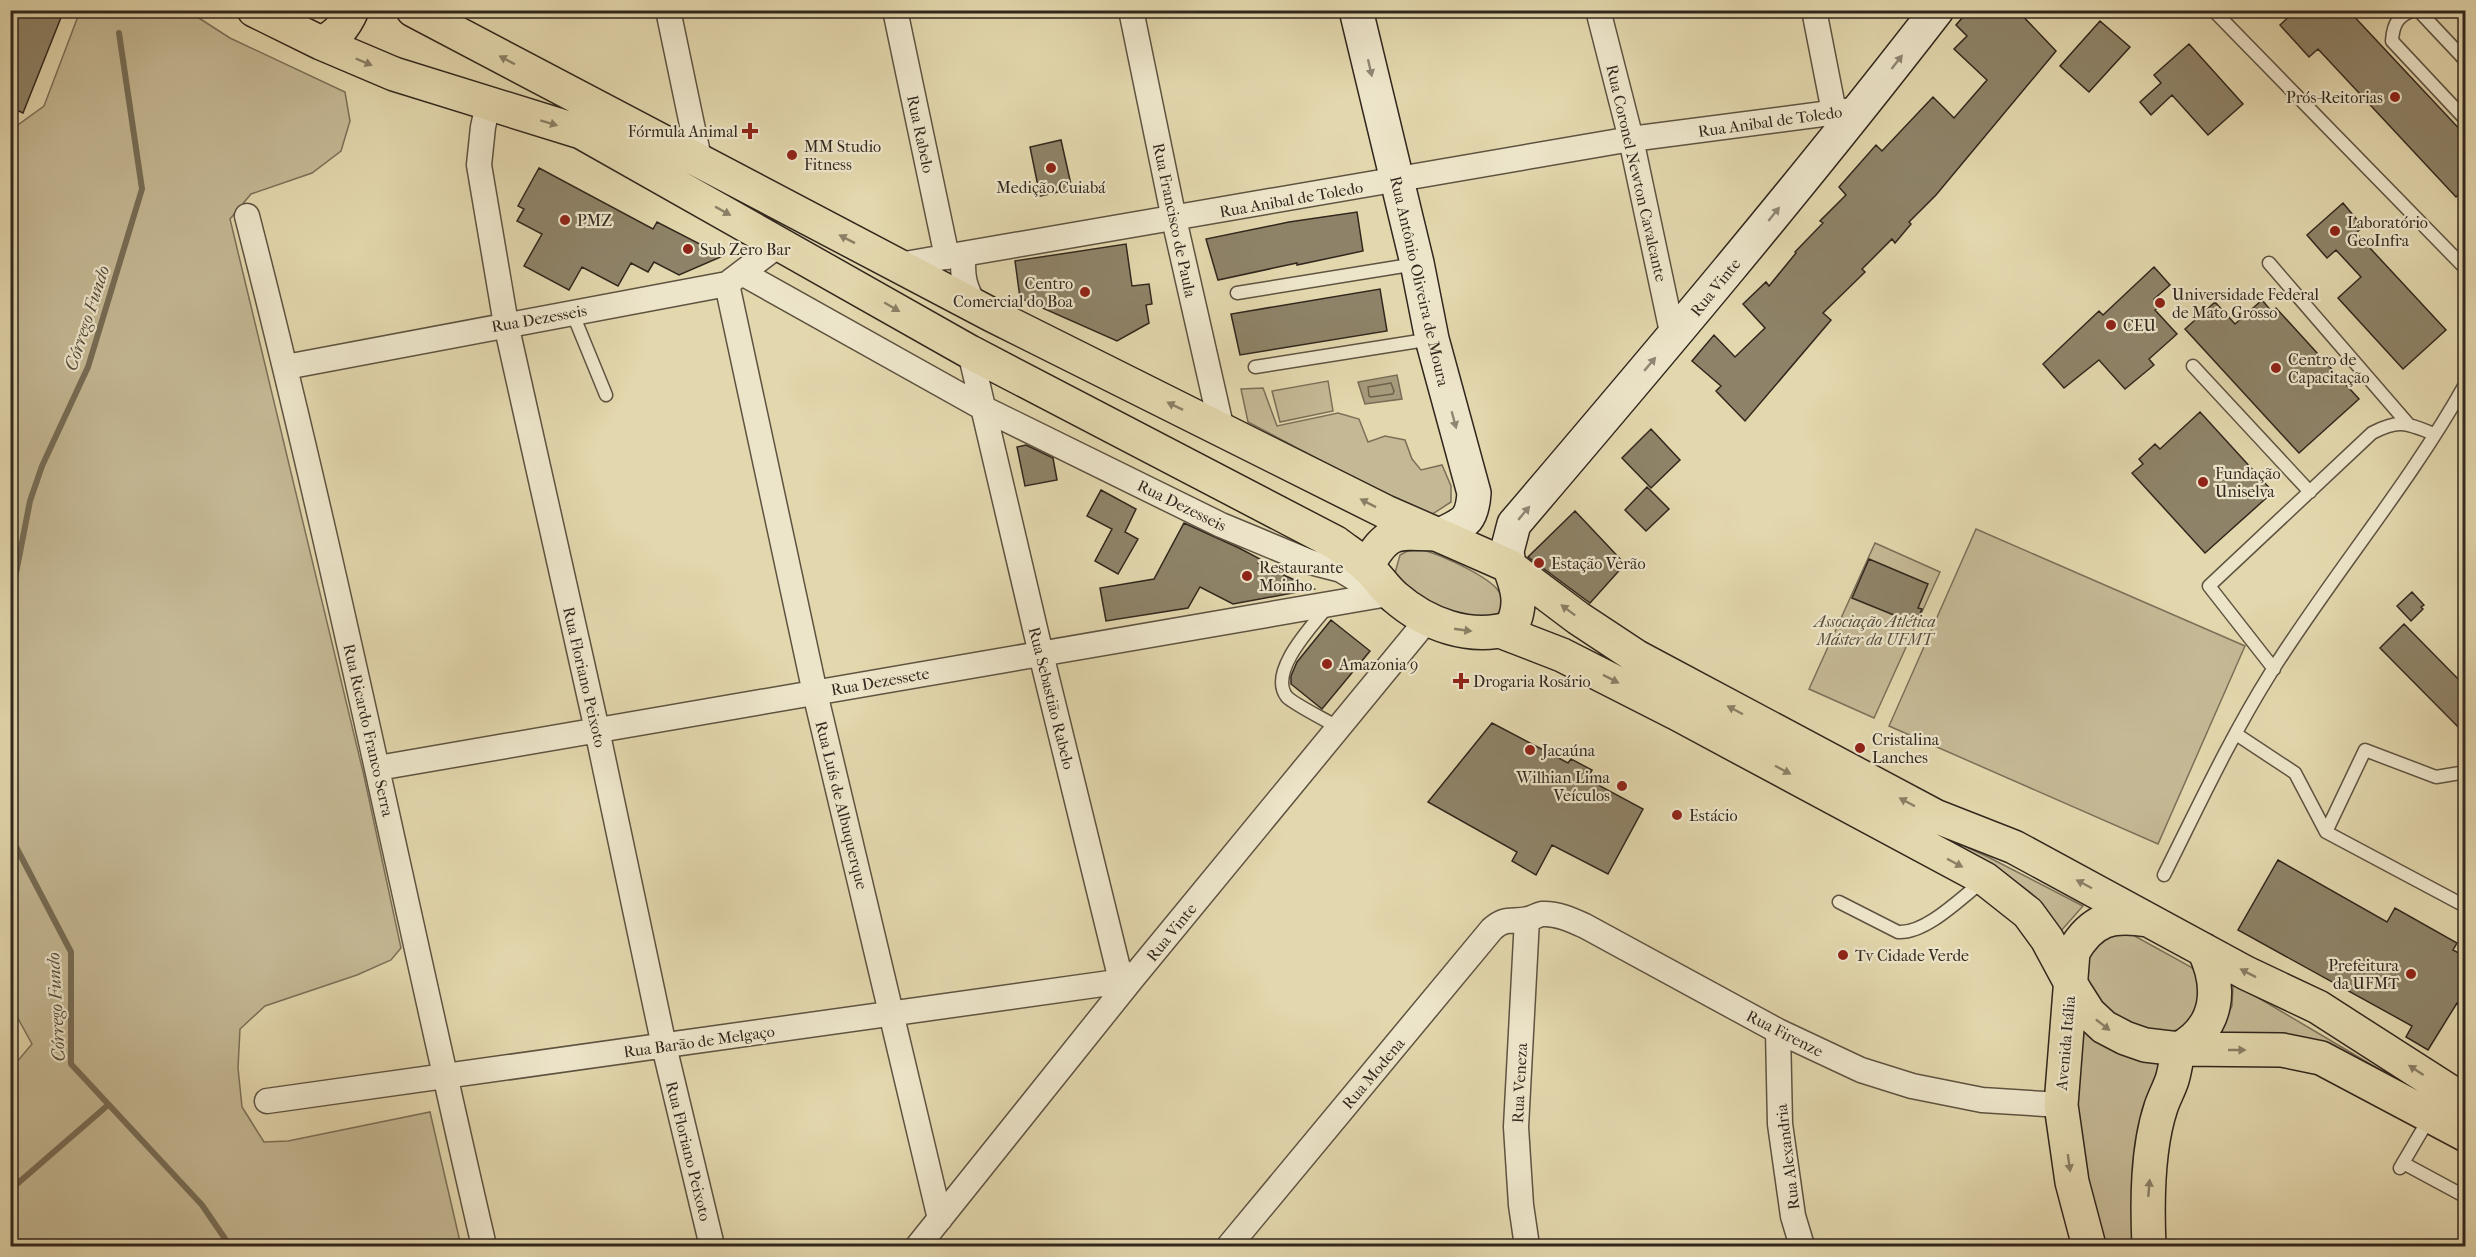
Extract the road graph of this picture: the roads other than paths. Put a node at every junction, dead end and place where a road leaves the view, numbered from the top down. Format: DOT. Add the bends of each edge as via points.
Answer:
graph roads {
  1 [pos="254,10"];
  2 [pos="352,10"];
  3 [pos="413,10"];
  4 [pos="668,10"];
  5 [pos="896,10"];
  6 [pos="1131,10"];
  7 [pos="1356,10"];
  8 [pos="1598,10"];
  9 [pos="1814,10"];
  10 [pos="1937,10"];
  11 [pos="2213,10"];
  12 [pos="2417,10"];
  13 [pos="321,43"];
  14 [pos="2466,61"];
  15 [pos="488,105"];
  16 [pos="1847,111"];
  17 [pos="2466,120"];
  18 [pos="1630,139"];
  19 [pos="700,163"];
  20 [pos="1395,180"];
  21 [pos="247,216"];
  22 [pos="1174,219"];
  23 [pos="781,243"];
  24 [pos="955,256"];
  25 [pos="1417,263"];
  26 [pos="2269,263"];
  27 [pos="899,265"];
  28 [pos="2466,269"];
  29 [pos="735,278"];
  30 [pos="1237,293"];
  31 [pos="976,307"];
  32 [pos="572,312"];
  33 [pos="506,324"];
  34 [pos="1673,337"];
  35 [pos="1431,339"];
  36 [pos="970,352"];
  37 [pos="2193,366"];
  38 [pos="286,367"];
  39 [pos="1255,367"];
  40 [pos="2466,383"];
  41 [pos="606,395"];
  42 [pos="985,409"];
  43 [pos="2409,424"];
  44 [pos="1222,430"];
  45 [pos="2434,434"];
  46 [pos="2310,492"];
  47 [pos="1440,535"];
  48 [pos="1367,566"];
  49 [pos="1509,566"];
  50 [pos="1388,596"];
  51 [pos="1329,605"];
  52 [pos="1427,620"];
  53 [pos="1500,631"];
  54 [pos="1041,654"];
  55 [pos="2274,669"];
  56 [pos="815,693"];
  57 [pos="1339,728"];
  58 [pos="597,730"];
  59 [pos="2236,734"];
  60 [pos="378,768"];
  61 [pos="2466,772"];
  62 [pos="2326,832"];
  63 [pos="2164,875"];
  64 [pos="1985,879"];
  65 [pos="1839,902"];
  66 [pos="2466,904"];
  67 [pos="1527,919"];
  68 [pos="2154,921"];
  69 [pos="2204,950"];
  70 [pos="1131,980"];
  71 [pos="2070,981"];
  72 [pos="893,1014"];
  73 [pos="1778,1031"];
  74 [pos="664,1046"];
  75 [pos="2179,1049"];
  76 [pos="445,1077"];
  77 [pos="267,1101"];
  78 [pos="2466,1102"];
  79 [pos="2061,1105"];
  80 [pos="2431,1115"];
  81 [pos="2466,1135"];
  82 [pos="2466,1197"];
  83 [pos="940,1219"];
  84 [pos="484,1246"];
  85 [pos="712,1246"];
  86 [pos="918,1246"];
  87 [pos="1229,1246"];
  88 [pos="1527,1246"];
  89 [pos="1802,1246"];
  90 [pos="2089,1246"];
  91 [pos="2149,1246"];
  1 -- 13 [label="main road"];
  2 -- 13 [label="main road" via="333,38"];
  19 -- 3 [label="main road, one-way"];
  4 -- 19 [label="street"];
  5 -- 24 [label="street, Rua Rabelo"];
  6 -- 22 [label="street, Rua Francisco de Paula"];
  7 -- 20 [label="street, Rua Antônio Oliveira de Moura, one-way"];
  8 -- 18 [label="street, Rua Coronel Newton Cavalcante"];
  9 -- 16 [label="street"];
  16 -- 10 [label="street, Rua Vinte, one-way"];
  11 -- 28 [label="lane"];
  12 -- 14 [label="lane"];
  12 -- 17 [label="lane" via="2405,13 2393,26 2392,41"];
  13 -- 15 [label="main road, one-way" via="394,74"];
  15 -- 23 [label="main road, one-way" via="581,132"];
  15 -- 33 [label="street, Rua Floriano Peixoto" via="479,165"];
  16 -- 18 [label="street, Rua Anibal de Toledo"];
  34 -- 16 [label="street, Rua Vinte, one-way"];
  18 -- 20 [label="street, Rua Anibal de Toledo"];
  18 -- 34 [label="street, Rua Coronel Newton Cavalcante"];
  27 -- 19 [label="main road, one-way"];
  20 -- 22 [label="street, Rua Anibal de Toledo"];
  20 -- 25 [label="street, Rua Antônio Oliveira de Moura"];
  21 -- 38 [label="street, Rua Ricardo Franco Serra"];
  22 -- 24 [label="street, Rua Anibal de Toledo"];
  22 -- 44 [label="street, Rua Francisco de Paula"];
  23 -- 29 [label="street, Rua Dezesseis"];
  23 -- 36 [label="main road, one-way"];
  24 -- 27 [label="street, Rua Anibal de Toledo"];
  24 -- 31 [label="street, Rua Rabelo"];
  25 -- 30 [label="lane"];
  25 -- 35 [label="street, Rua Antônio Oliveira de Moura"];
  26 -- 43 [label="lane"];
  27 -- 31 [label="main road"];
  29 -- 32 [label="street, Rua Dezesseis"];
  29 -- 42 [label="street, Rua Dezesseis"];
  29 -- 56 [label="street, Rua Luís de Albuquerque"];
  44 -- 31 [label="main road, one-way"];
  32 -- 33 [label="street, Rua Dezesseis"];
  32 -- 41 [label="lane"];
  33 -- 38 [label="street, Rua Dezesseis"];
  33 -- 58 [label="street, Rua Floriano Peixoto"];
  49 -- 34 [label="street, Rua Vinte, one-way" via="1507,551 1514,524"];
  35 -- 39 [label="lane"];
  35 -- 47 [label="street, Rua Antônio Oliveira de Moura, one-way" via="1474,494 1473,510 1466,522"];
  36 -- 42 [label="street, Rua Sebastião Rabelo"];
  36 -- 48 [label="main road" via="1336,543"];
  37 -- 46 [label="lane"];
  38 -- 60 [label="street, Rua Ricardo Franco Serra"];
  40 -- 45 [label="lane"];
  42 -- 50 [label="street, Rua Dezesseis" via="1221,525 1310,562 1341,570"];
  42 -- 54 [label="street, Rua Sebastião Rabelo"];
  43 -- 45 [label="lane"];
  43 -- 46 [label="lane" via="2390,424 2372,433"];
  47 -- 44 [label="main road, one-way"];
  45 -- 55 [label="lane"];
  46 -- 55 [label="lane" via="2209,586"];
  47 -- 48 [label="main road" via="1401,532 1377,548"];
  47 -- 49 [label="main road"];
  48 -- 50 [label="main road"];
  49 -- 53 [label="main road" via="1520,604 1511,627"];
  68 -- 49 [label="main road, one-way" via="2014,847 1935,816 1637,657"];
  50 -- 51 [label="street, Rua Dezessete"];
  50 -- 52 [label="main road"];
  51 -- 54 [label="street, Rua Dezessete"];
  51 -- 57 [label="lane" via="1288,660 1282,684 1287,697"];
  52 -- 53 [label="main road, one-way" via="1465,631"];
  52 -- 57 [label="street, Rua Vinte"];
  53 -- 64 [label="main road, one-way" via="1562,655 1676,712"];
  54 -- 56 [label="street, Rua Dezessete"];
  54 -- 70 [label="street, Rua Sebastião Rabelo" via="1118,968"];
  55 -- 59 [label="lane"];
  56 -- 58 [label="street, Rua Dezessete"];
  56 -- 72 [label="street, Rua Luís de Albuquerque"];
  57 -- 70 [label="street, Rua Vinte"];
  58 -- 60 [label="street, Rua Dezessete"];
  58 -- 74 [label="street, Rua Floriano Peixoto"];
  59 -- 62 [label="lane" via="2295,773"];
  59 -- 63 [label="lane"];
  60 -- 76 [label="street, Rua Ricardo Franco Serra"];
  61 -- 62 [label="lane" via="2436,777 2365,750"];
  62 -- 66 [label="lane"];
  64 -- 65 [label="lane" via="1921,928 1907,933"];
  64 -- 71 [label="main road" via="2028,913 2048,939"];
  67 -- 73 [label="street, Rua Firenze" via="1541,914 1556,915 1585,926"];
  67 -- 87 [label="street, Rua Modena" via="1510,919 1492,929"];
  67 -- 88 [label="street, Rua Veneza" via="1516,1127"];
  68 -- 69 [label="main road"];
  68 -- 71 [label="main road" via="2118,917 2093,926 2073,952"];
  69 -- 75 [label="main road" via="2212,970 2215,1001 2198,1035"];
  78 -- 69 [label="main road, one-way" via="2318,1007"];
  70 -- 72 [label="street, Rua Barão de Melgaço"];
  70 -- 83 [label="street, Rua Vinte"];
  71 -- 75 [label="main road, one-way" via="2089,1013 2104,1027 2145,1045"];
  71 -- 79 [label="main road, Avenida Itália"];
  72 -- 74 [label="street, Rua Barão de Melgaço"];
  72 -- 83 [label="street, Rua Luís de Albuquerque"];
  73 -- 79 [label="street, Rua Firenze" via="1861,1070 1912,1086 1982,1100"];
  73 -- 89 [label="street, Rua Alexandria" via="1780,1124 1793,1216"];
  74 -- 76 [label="street, Rua Barão de Melgaço"];
  74 -- 85 [label="street, Rua Floriano Peixoto"];
  75 -- 80 [label="main road, one-way" via="2282,1050 2321,1058"];
  91 -- 75 [label="main road, one-way" via="2147,1203 2152,1158 2161,1108"];
  76 -- 77 [label="street, Rua Barão de Melgaço"];
  76 -- 84 [label="street, Rua Ricardo Franco Serra"];
  79 -- 90 [label="main road, Avenida Itália, one-way" via="2072,1182"];
  80 -- 81 [label="main road"];
  80 -- 82 [label="lane" via="2401,1165"];
  83 -- 86 [label="street, Rua Vinte"];
}
